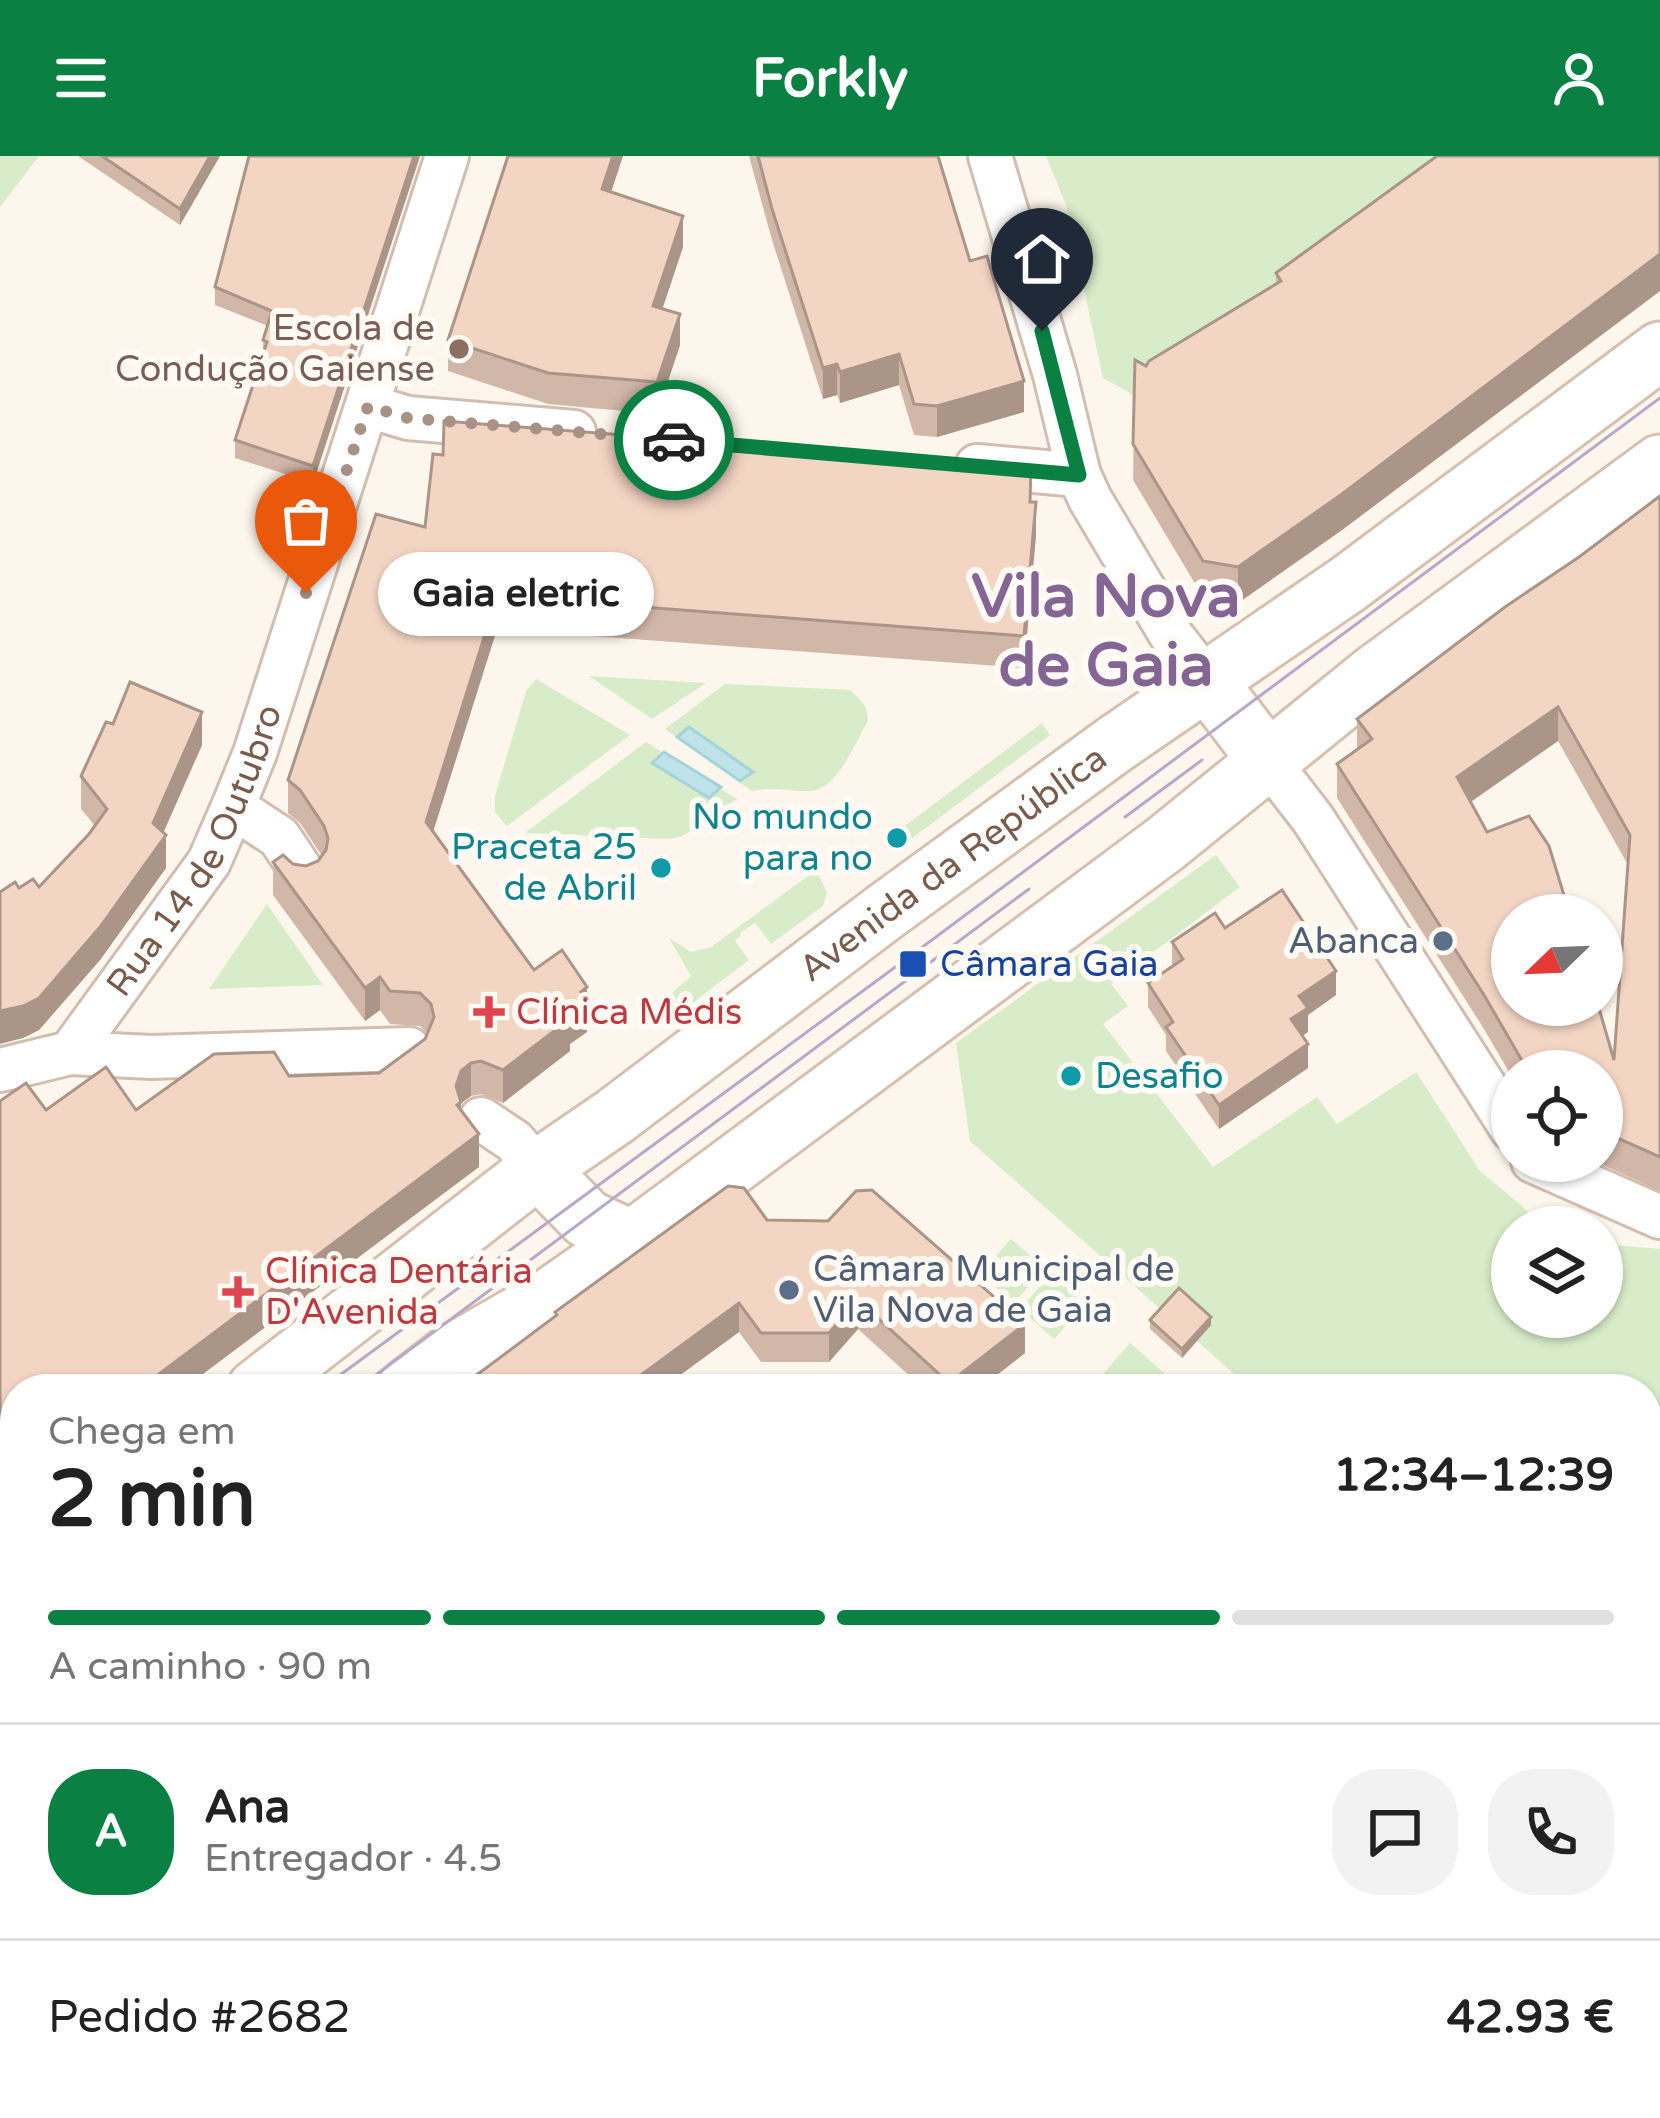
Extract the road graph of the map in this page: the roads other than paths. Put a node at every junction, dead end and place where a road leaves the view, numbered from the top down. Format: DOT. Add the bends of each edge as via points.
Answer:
graph roads {
  1 [pos="447,156"];
  2 [pos="990,156"];
  3 [pos="1660,351"];
  4 [pos="368,406"];
  5 [pos="620,436"];
  6 [pos="927,461"];
  7 [pos="1660,464"];
  8 [pos="1079,475"];
  9 [pos="1207,681"];
  10 [pos="1268,761"];
  11 [pos="233,807"];
  12 [pos="303,873"];
  13 [pos="409,1049"];
  14 [pos="70,1053"];
  15 [pos="0,1070"];
  16 [pos="1491,1096"];
  17 [pos="481,1119"];
  18 [pos="538,1169"];
  19 [pos="1579,1182"];
  20 [pos="1660,1217"];
  21 [pos="632,1240"];
  22 [pos="275,1374"];
  23 [pos="425,1374"];
  1 -- 4 [label="street, Rua 14 de Outubro"];
  2 -- 8 [label="street"];
  3 -- 9 [label="main road, Avenida da República"];
  4 -- 5 [label="street" via="408,418"];
  4 -- 11 [label="street, Rua 14 de Outubro"];
  6 -- 8 [label="street"];
  7 -- 10 [label="main road"];
  8 -- 9 [label="street" via="1171,635"];
  9 -- 10 [label="main road"];
  9 -- 18 [label="main road, Avenida da República"];
  10 -- 16 [label="street"];
  10 -- 21 [label="main road"];
  11 -- 12 [label="street" via="279,837"];
  11 -- 14 [label="street, Rua 14 de Outubro" via="209,862"];
  13 -- 14 [label="street"];
  14 -- 15 [label="street"];
  17 -- 18 [label="street"];
  18 -- 21 [label="main road" via="586,1219"];
  18 -- 22 [label="main road, Avenida da República"];
  19 -- 20 [label="street"];
  21 -- 23 [label="main road"];
}
